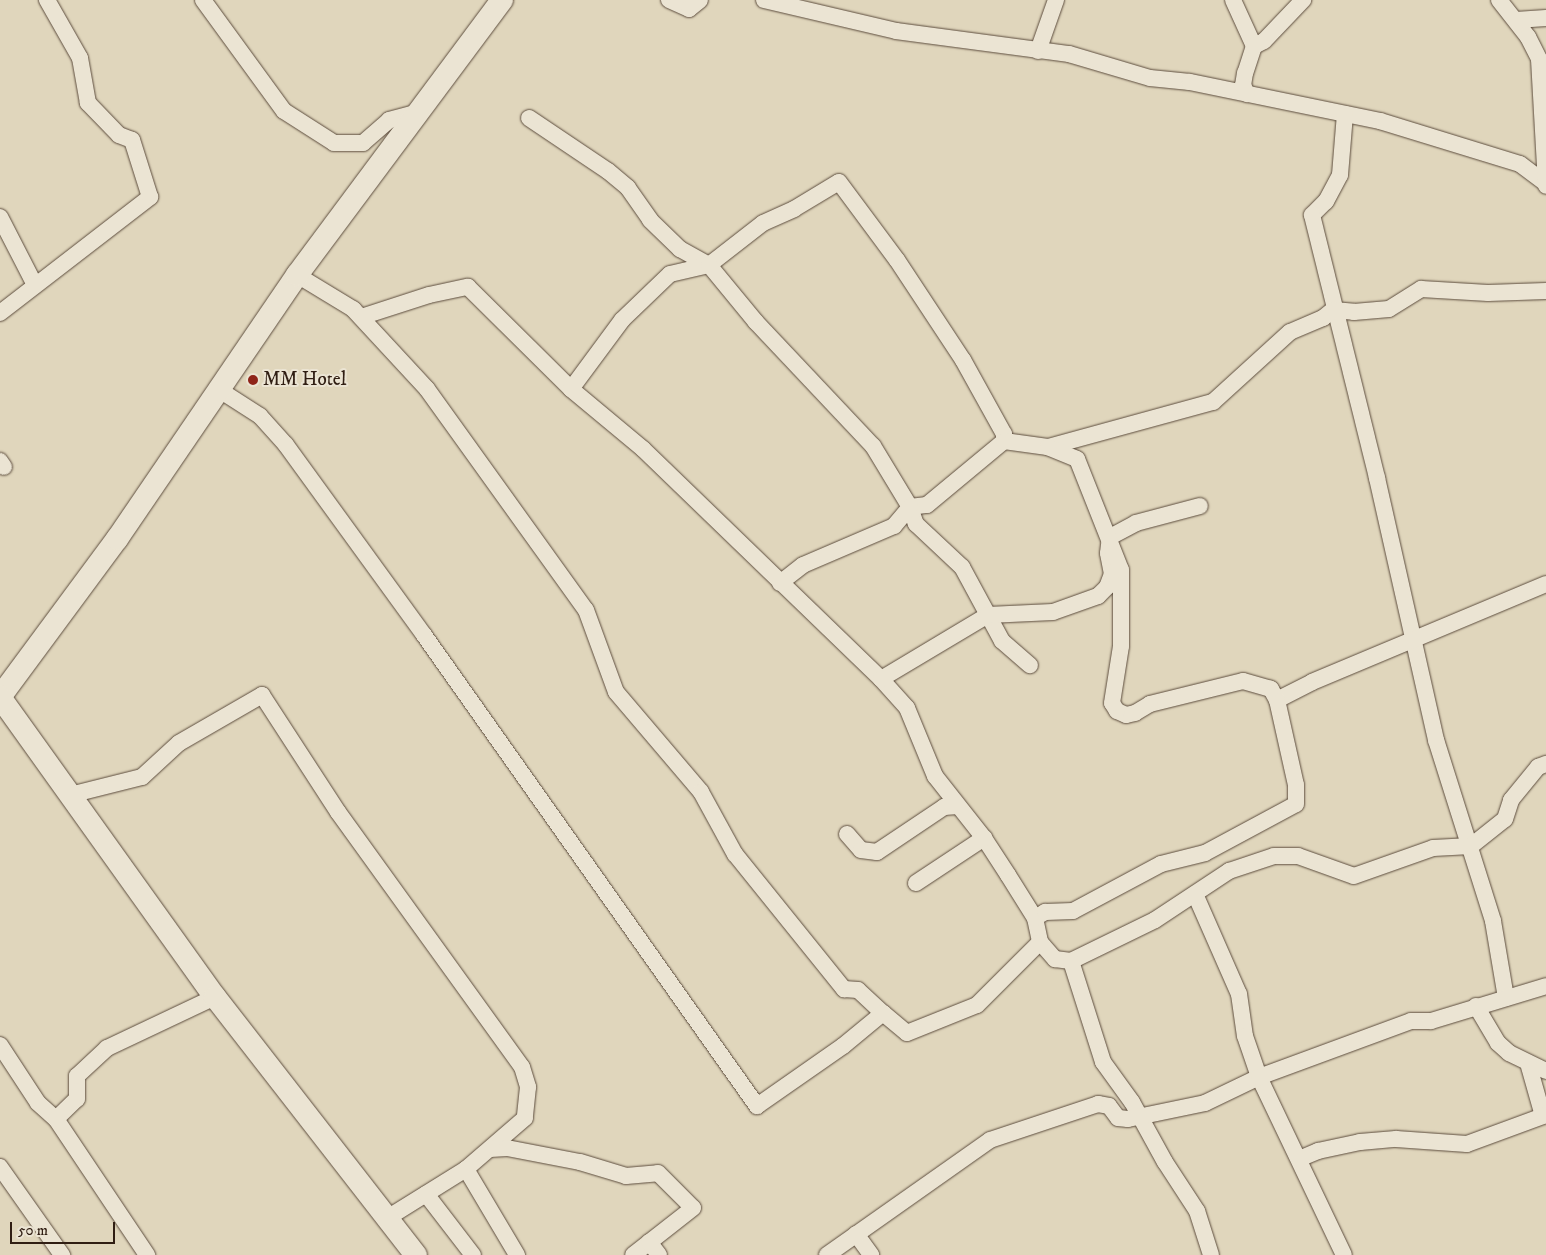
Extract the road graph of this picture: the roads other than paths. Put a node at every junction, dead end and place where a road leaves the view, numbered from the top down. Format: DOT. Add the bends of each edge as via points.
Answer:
graph roads {
  1 [pos="47,0"];
  2 [pos="203,0"];
  3 [pos="502,0"];
  4 [pos="513,0"];
  5 [pos="668,0"];
  6 [pos="700,0"];
  7 [pos="764,0"];
  8 [pos="1056,0"];
  9 [pos="1234,0"];
  10 [pos="1303,0"];
  11 [pos="1499,0"];
  12 [pos="489,18"];
  13 [pos="1546,18"];
  14 [pos="1516,20"];
  15 [pos="1254,46"];
  16 [pos="1038,51"];
  17 [pos="1247,94"];
  18 [pos="419,112"];
  19 [pos="1345,114"];
  20 [pos="529,118"];
  21 [pos="1545,184"];
  22 [pos="0,217"];
  23 [pos="709,265"];
  24 [pos="297,275"];
  25 [pos="35,285"];
  26 [pos="1546,291"];
  27 [pos="1333,310"];
  28 [pos="0,313"];
  29 [pos="361,318"];
  30 [pos="218,389"];
  31 [pos="571,389"];
  32 [pos="1004,442"];
  33 [pos="1048,447"];
  34 [pos="1200,506"];
  35 [pos="910,507"];
  36 [pos="1110,537"];
  37 [pos="780,582"];
  38 [pos="1546,584"];
  39 [pos="988,615"];
  40 [pos="1412,642"];
  41 [pos="1030,665"];
  42 [pos="881,679"];
  43 [pos="0,697"];
  44 [pos="1277,700"];
  45 [pos="1546,764"];
  46 [pos="70,795"];
  47 [pos="958,806"];
  48 [pos="847,834"];
  49 [pos="984,838"];
  50 [pos="1471,846"];
  51 [pos="916,883"];
  52 [pos="1196,894"];
  53 [pos="1035,918"];
  54 [pos="1040,942"];
  55 [pos="1071,961"];
  56 [pos="1546,986"];
  57 [pos="215,997"];
  58 [pos="1506,998"];
  59 [pos="1476,1006"];
  60 [pos="883,1013"];
  61 [pos="0,1045"];
  62 [pos="1528,1062"];
  63 [pos="1546,1072"];
  64 [pos="1259,1077"];
  65 [pos="1545,1115"];
  66 [pos="1142,1118"];
  67 [pos="56,1119"];
  68 [pos="490,1148"];
  69 [pos="1299,1159"];
  70 [pos="0,1167"];
  71 [pos="466,1169"];
  72 [pos="426,1194"];
  73 [pos="389,1217"];
  74 [pos="856,1234"];
  75 [pos="654,1248"];
  76 [pos="62,1255"];
  77 [pos="148,1255"];
  78 [pos="416,1255"];
  79 [pos="473,1255"];
  80 [pos="517,1255"];
  81 [pos="634,1255"];
  82 [pos="827,1255"];
  83 [pos="871,1255"];
  84 [pos="1211,1255"];
  85 [pos="1344,1255"];
  1 -- 25 [label="street" via="80,58 88,103 119,135 132,140 150,197"];
  2 -- 18 [label="street" via="284,111 334,143 363,143 389,120"];
  3 -- 12 [label="main road"];
  4 -- 12 [label="street"];
  5 -- 6 [label="street" via="689,10"];
  7 -- 16 [label="street" via="896,31"];
  8 -- 16 [label="street"];
  9 -- 15 [label="street"];
  10 -- 15 [label="street" via="1264,41"];
  11 -- 14 [label="street"];
  12 -- 18 [label="main road"];
  13 -- 14 [label="street"];
  14 -- 21 [label="street" via="1539,59 1545,125"];
  15 -- 17 [label="street" via="1244,79"];
  16 -- 17 [label="street" via="1069,54 1150,78"];
  17 -- 19 [label="street"];
  18 -- 24 [label="main road"];
  19 -- 21 [label="street" via="1380,121 1520,164"];
  19 -- 27 [label="street" via="1340,175 1326,201 1312,215"];
  20 -- 23 [label="street" via="608,171 628,188 650,220 680,249"];
  22 -- 25 [label="street"];
  23 -- 31 [label="street" via="670,274 622,320"];
  23 -- 32 [label="street" via="763,223 794,210 839,182 897,260 963,360 1004,434"];
  23 -- 35 [label="street" via="756,322 873,446"];
  24 -- 29 [label="street" via="353,308"];
  24 -- 30 [label="main road"];
  25 -- 28 [label="street"];
  26 -- 27 [label="street" via="1488,293 1421,289 1389,309"];
  27 -- 33 [label="street" via="1323,318 1290,332 1213,402"];
  27 -- 40 [label="street" via="1377,478"];
  29 -- 31 [label="street" via="429,295 468,287"];
  29 -- 60 [label="street" via="427,389 586,610 616,692 701,792 735,854 844,989 858,990"];
  30 -- 43 [label="main road" via="118,539"];
  30 -- 60 [label="street" via="260,416 286,444 757,1106 843,1046"];
  31 -- 37 [label="street" via="643,448"];
  32 -- 33 [label="street"];
  32 -- 35 [label="street" via="927,505"];
  33 -- 36 [label="street" via="1077,459"];
  34 -- 36 [label="street" via="1136,523"];
  35 -- 37 [label="street" via="894,526 803,565"];
  35 -- 39 [label="street" via="916,524 962,567"];
  36 -- 39 [label="street" via="1108,554 1112,574 1107,587 1098,596 1052,612"];
  36 -- 44 [label="street" via="1121,570 1121,646 1112,703 1117,711 1126,715 1150,704 1243,681 1271,689"];
  37 -- 42 [label="street"];
  38 -- 40 [label="street"];
  39 -- 41 [label="street" via="1002,641"];
  39 -- 42 [label="street"];
  40 -- 44 [label="street" via="1312,682"];
  40 -- 50 [label="street" via="1436,740"];
  42 -- 47 [label="street" via="907,708 935,776"];
  43 -- 46 [label="main road"];
  44 -- 53 [label="street" via="1296,785 1296,804 1205,853 1162,864 1073,911 1045,912"];
  45 -- 50 [label="street" via="1538,767 1511,800 1505,819"];
  46 -- 57 [label="main road"];
  46 -- 68 [label="street" via="142,776 179,743 262,695 338,812 522,1067 528,1087 526,1118"];
  47 -- 48 [label="street" via="944,807 877,852 861,850"];
  47 -- 49 [label="street"];
  49 -- 51 [label="street"];
  49 -- 53 [label="street"];
  50 -- 52 [label="street" via="1433,848 1354,876 1298,856 1274,856 1229,871"];
  50 -- 58 [label="street" via="1493,920"];
  52 -- 55 [label="street" via="1130,934"];
  52 -- 64 [label="street" via="1239,994 1245,1036"];
  53 -- 54 [label="street"];
  54 -- 55 [label="street" via="1055,959"];
  54 -- 60 [label="street" via="977,1005 907,1033"];
  55 -- 66 [label="street" via="1103,1062"];
  56 -- 58 [label="street"];
  57 -- 67 [label="street" via="106,1048 78,1076 77,1099"];
  57 -- 73 [label="main road"];
  58 -- 59 [label="street"];
  59 -- 62 [label="street" via="1498,1043 1509,1054"];
  59 -- 64 [label="street" via="1431,1021 1411,1021"];
  61 -- 67 [label="street" via="38,1104"];
  62 -- 63 [label="street"];
  62 -- 65 [label="street"];
  64 -- 66 [label="street" via="1205,1103"];
  64 -- 69 [label="street"];
  65 -- 69 [label="street" via="1467,1144 1440,1145 1421,1140 1369,1142 1318,1151"];
  66 -- 74 [label="street" via="1118,1118 1108,1106 1098,1104 990,1140"];
  66 -- 84 [label="street" via="1165,1162 1197,1211"];
  67 -- 77 [label="street"];
  68 -- 71 [label="street"];
  68 -- 75 [label="street" via="507,1148 580,1162 626,1176 658,1173 693,1208"];
  69 -- 85 [label="street"];
  70 -- 76 [label="street" via="52,1236"];
  71 -- 72 [label="street"];
  71 -- 80 [label="street"];
  72 -- 73 [label="street"];
  72 -- 79 [label="street"];
  73 -- 78 [label="main road"];
  74 -- 82 [label="street"];
  74 -- 83 [label="street"];
  75 -- 81 [label="street"];
}
